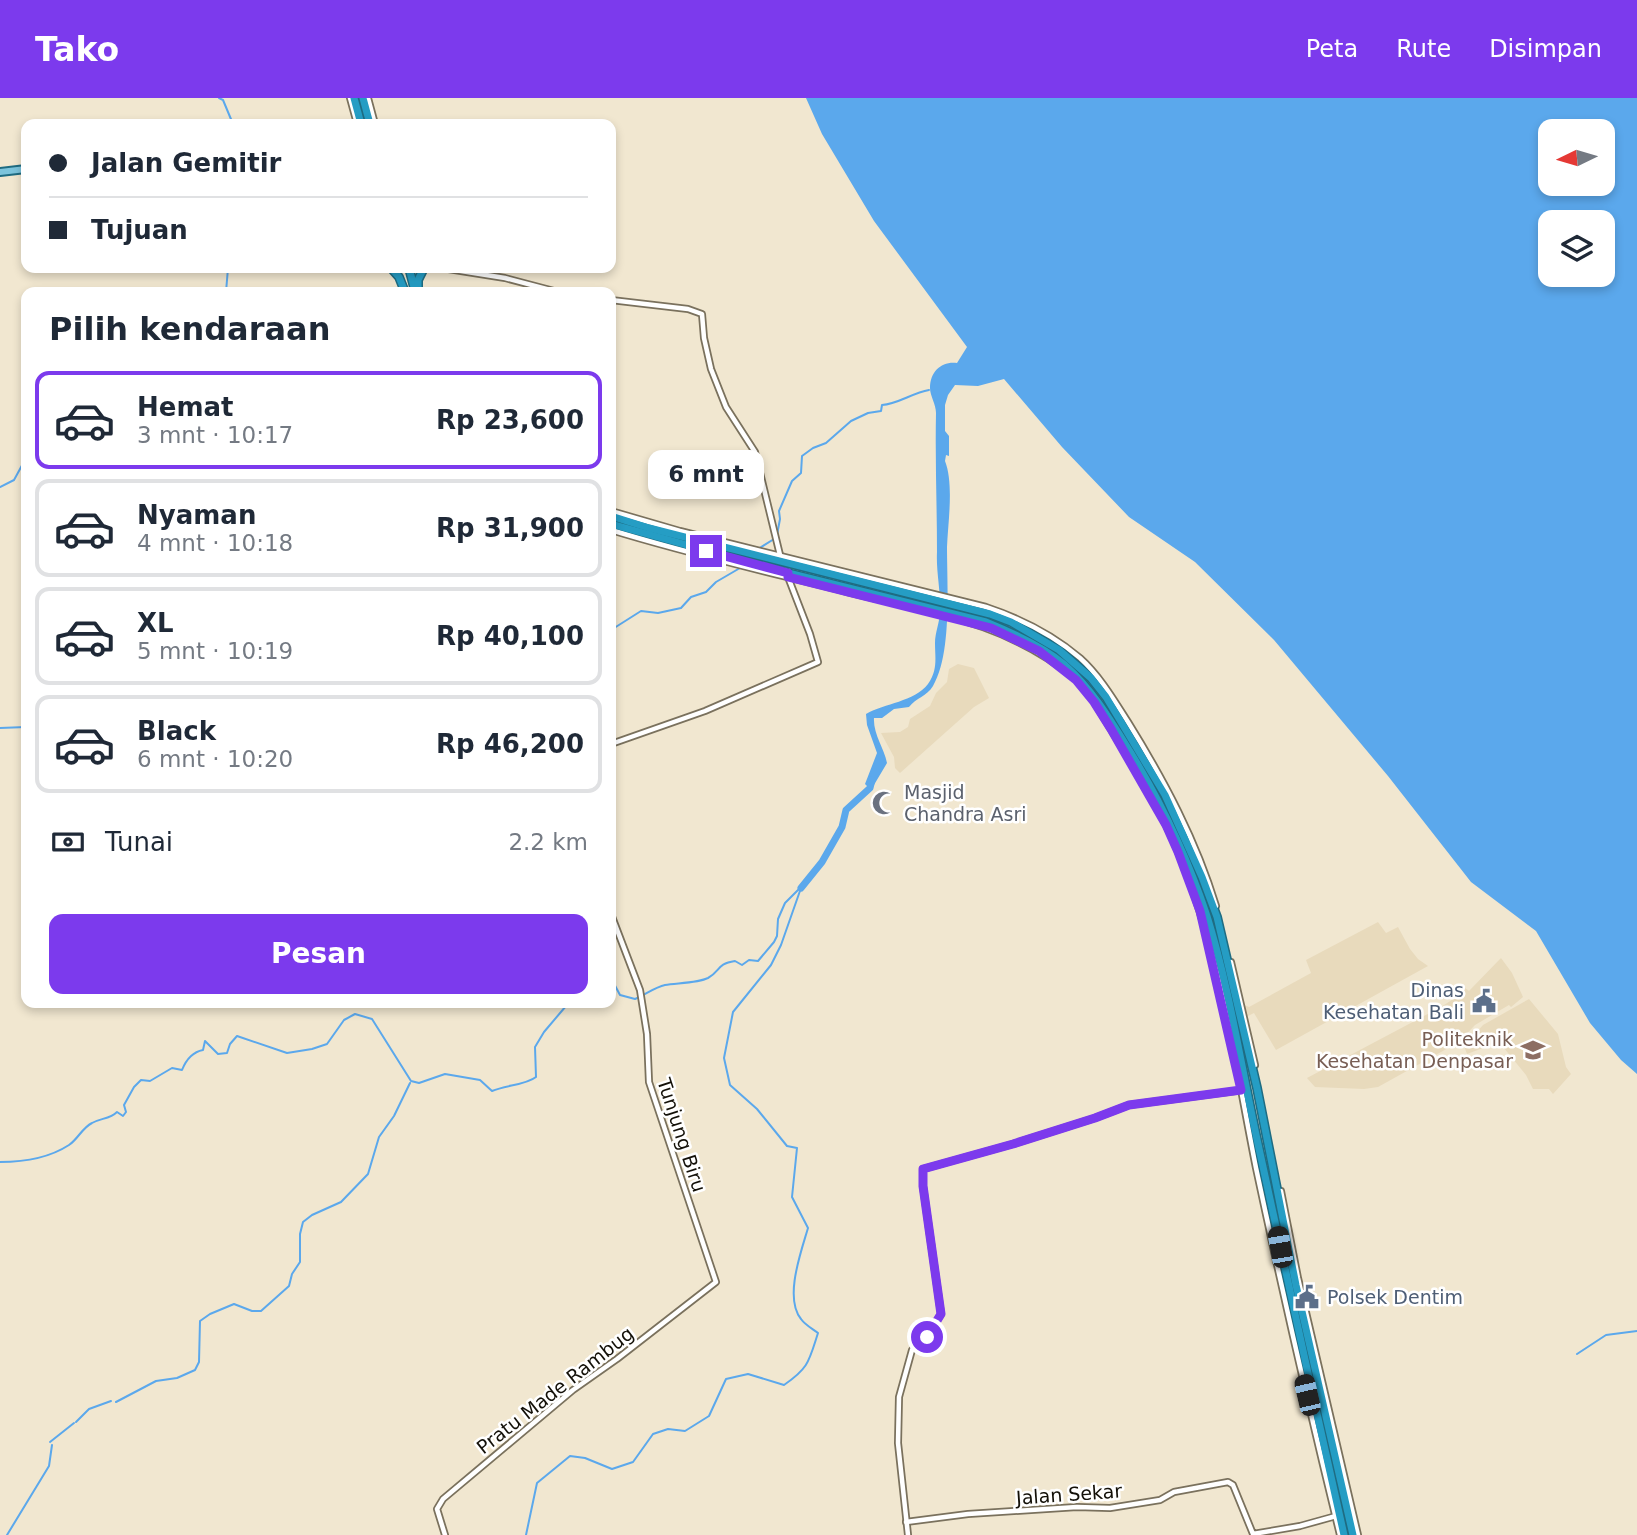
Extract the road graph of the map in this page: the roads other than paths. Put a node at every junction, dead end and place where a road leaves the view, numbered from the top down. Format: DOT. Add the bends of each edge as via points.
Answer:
graph roads {
  1 [pos="352,98"];
  2 [pos="366,98"];
  3 [pos="358,119"];
  4 [pos="372,119"];
  5 [pos="21,170"];
  6 [pos="0,172"];
  7 [pos="474,273"];
  8 [pos="539,287"];
  9 [pos="616,301"];
  10 [pos="616,514"];
  11 [pos="616,516"];
  12 [pos="616,525"];
  13 [pos="616,531"];
  14 [pos="648,532"];
  15 [pos="749,551"];
  16 [pos="760,553"];
  17 [pos="780,555"];
  18 [pos="742,563"];
  19 [pos="788,575"];
  20 [pos="888,585"];
  21 [pos="905,597"];
  22 [pos="934,604"];
  23 [pos="954,609"];
  24 [pos="616,742"];
  25 [pos="1129,742"];
  26 [pos="616,927"];
  27 [pos="1244,1089"];
  28 [pos="1273,1231"];
  29 [pos="716,1282"];
  30 [pos="1299,1318"];
  31 [pos="1312,1408"];
  32 [pos="1337,1516"];
  33 [pos="906,1522"];
  34 [pos="445,1535"];
  35 [pos="908,1535"];
  36 [pos="1342,1535"];
  37 [pos="1355,1535"];
  1 -- 3 [label="highway"];
  2 -- 4 [label="highway"];
  5 -- 6 [label="main road"];
  7 -- 8 [label="street"];
  9 -- 17 [label="street" via="702,313 711,369 726,407 755,452"];
  10 -- 15 [label="street"];
  11 -- 14 [label="highway"];
  12 -- 14 [label="highway"];
  13 -- 18 [label="street"];
  14 -- 15 [label="highway"];
  14 -- 18 [label="highway"];
  15 -- 16 [label="highway"];
  16 -- 17 [label="street"];
  16 -- 20 [label="highway"];
  17 -- 20 [label="street"];
  18 -- 19 [label="highway"];
  19 -- 21 [label="highway"];
  19 -- 22 [label="street"];
  19 -- 24 [label="street" via="818,662 705,711"];
  20 -- 21 [label="highway"];
  20 -- 22 [label="street"];
  21 -- 22 [label="highway"];
  22 -- 23 [label="highway"];
  22 -- 23 [label="street"];
  23 -- 25 [label="highway" via="1006,630 1063,664"];
  23 -- 25 [label="highway" via="990,614 1033,631 1059,650 1106,696"];
  25 -- 27 [label="highway" via="1170,824 1207,928"];
  25 -- 30 [label="highway" via="1177,818 1217,917 1257,1088"];
  25 -- 37 [label="street" via="1189,832 1219,916"];
  26 -- 29 [label="street, Tunjung Biru" via="640,990 649,1082"];
  27 -- 28 [label="highway"];
  27 -- 33 [label="street" via="1129,1105 923,1169 941,1314 927,1337 912,1350 899,1397 898,1443"];
  28 -- 30 [label="highway"];
  28 -- 31 [label="street"];
  29 -- 34 [label="street, Pratu Made Rambug" via="573,1390 449,1492 437,1509"];
  30 -- 31 [label="highway"];
  30 -- 37 [label="highway"];
  31 -- 32 [label="highway"];
  32 -- 33 [label="street, Jalan Sekar" via="1252,1534 1231,1483 1110,1508 968,1514"];
  32 -- 36 [label="highway"];
  33 -- 35 [label="street"];
}
